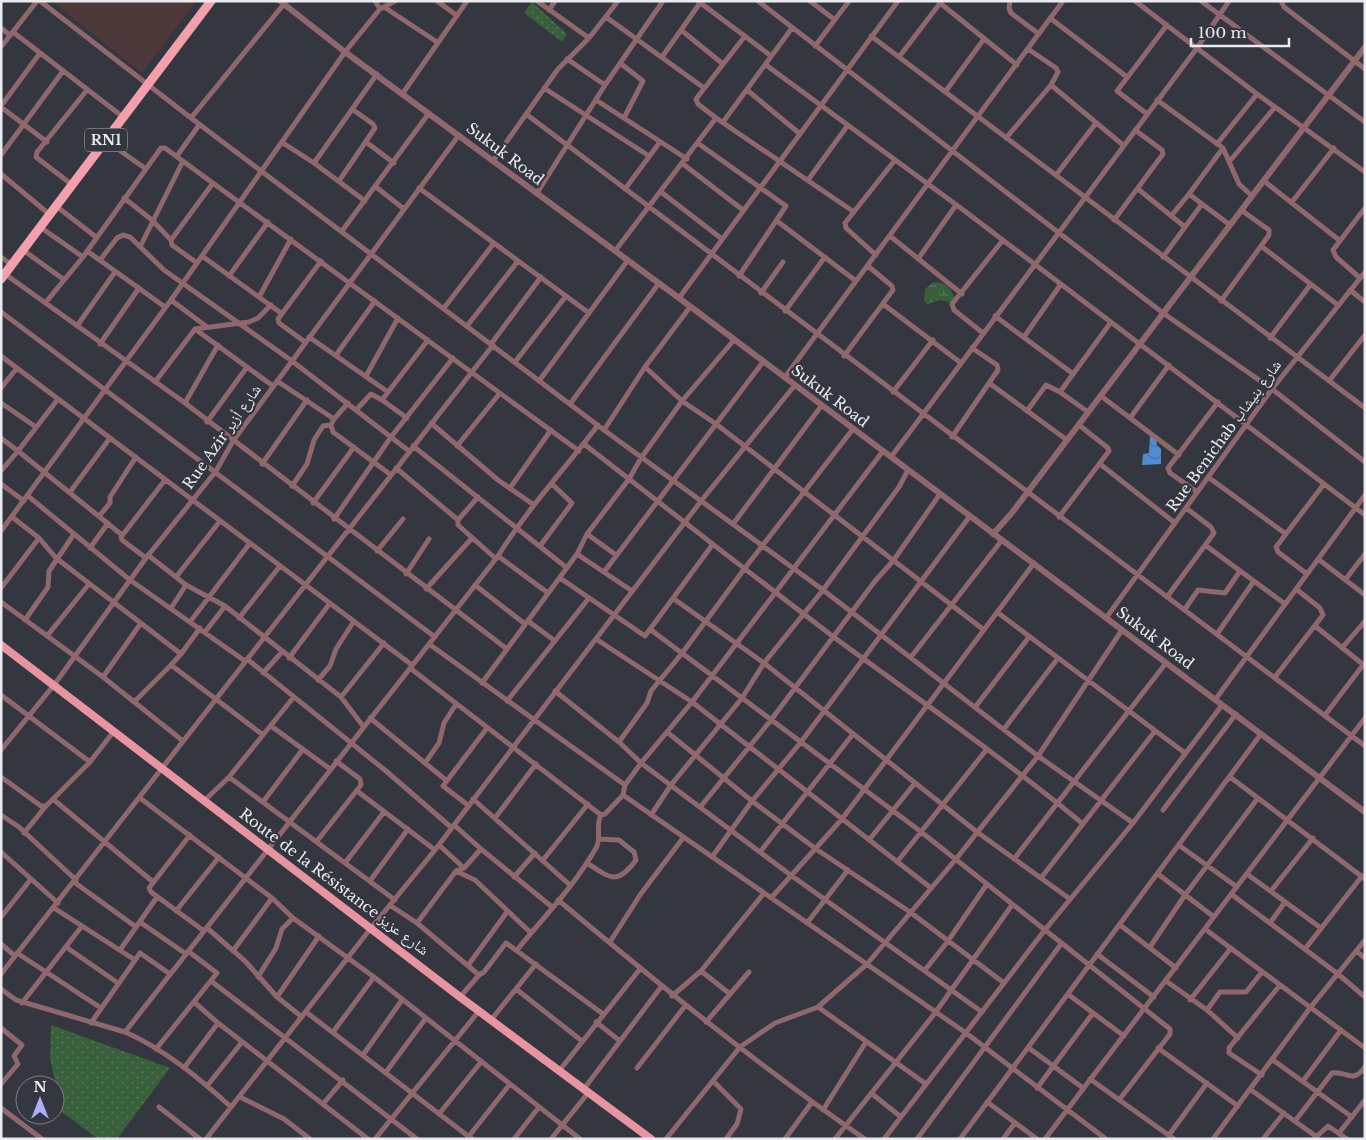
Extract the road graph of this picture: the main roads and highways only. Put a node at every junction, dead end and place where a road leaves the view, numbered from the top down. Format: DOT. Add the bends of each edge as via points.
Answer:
graph roads {
  1 [pos="210,1"];
  2 [pos="3,276"];
  3 [pos="1,646"];
  4 [pos="651,1139"];
  1 -- 2 [label="highway, RN1"];
  3 -- 4 [label="main road, Route de la Résistance شارع عزيز"];
}
